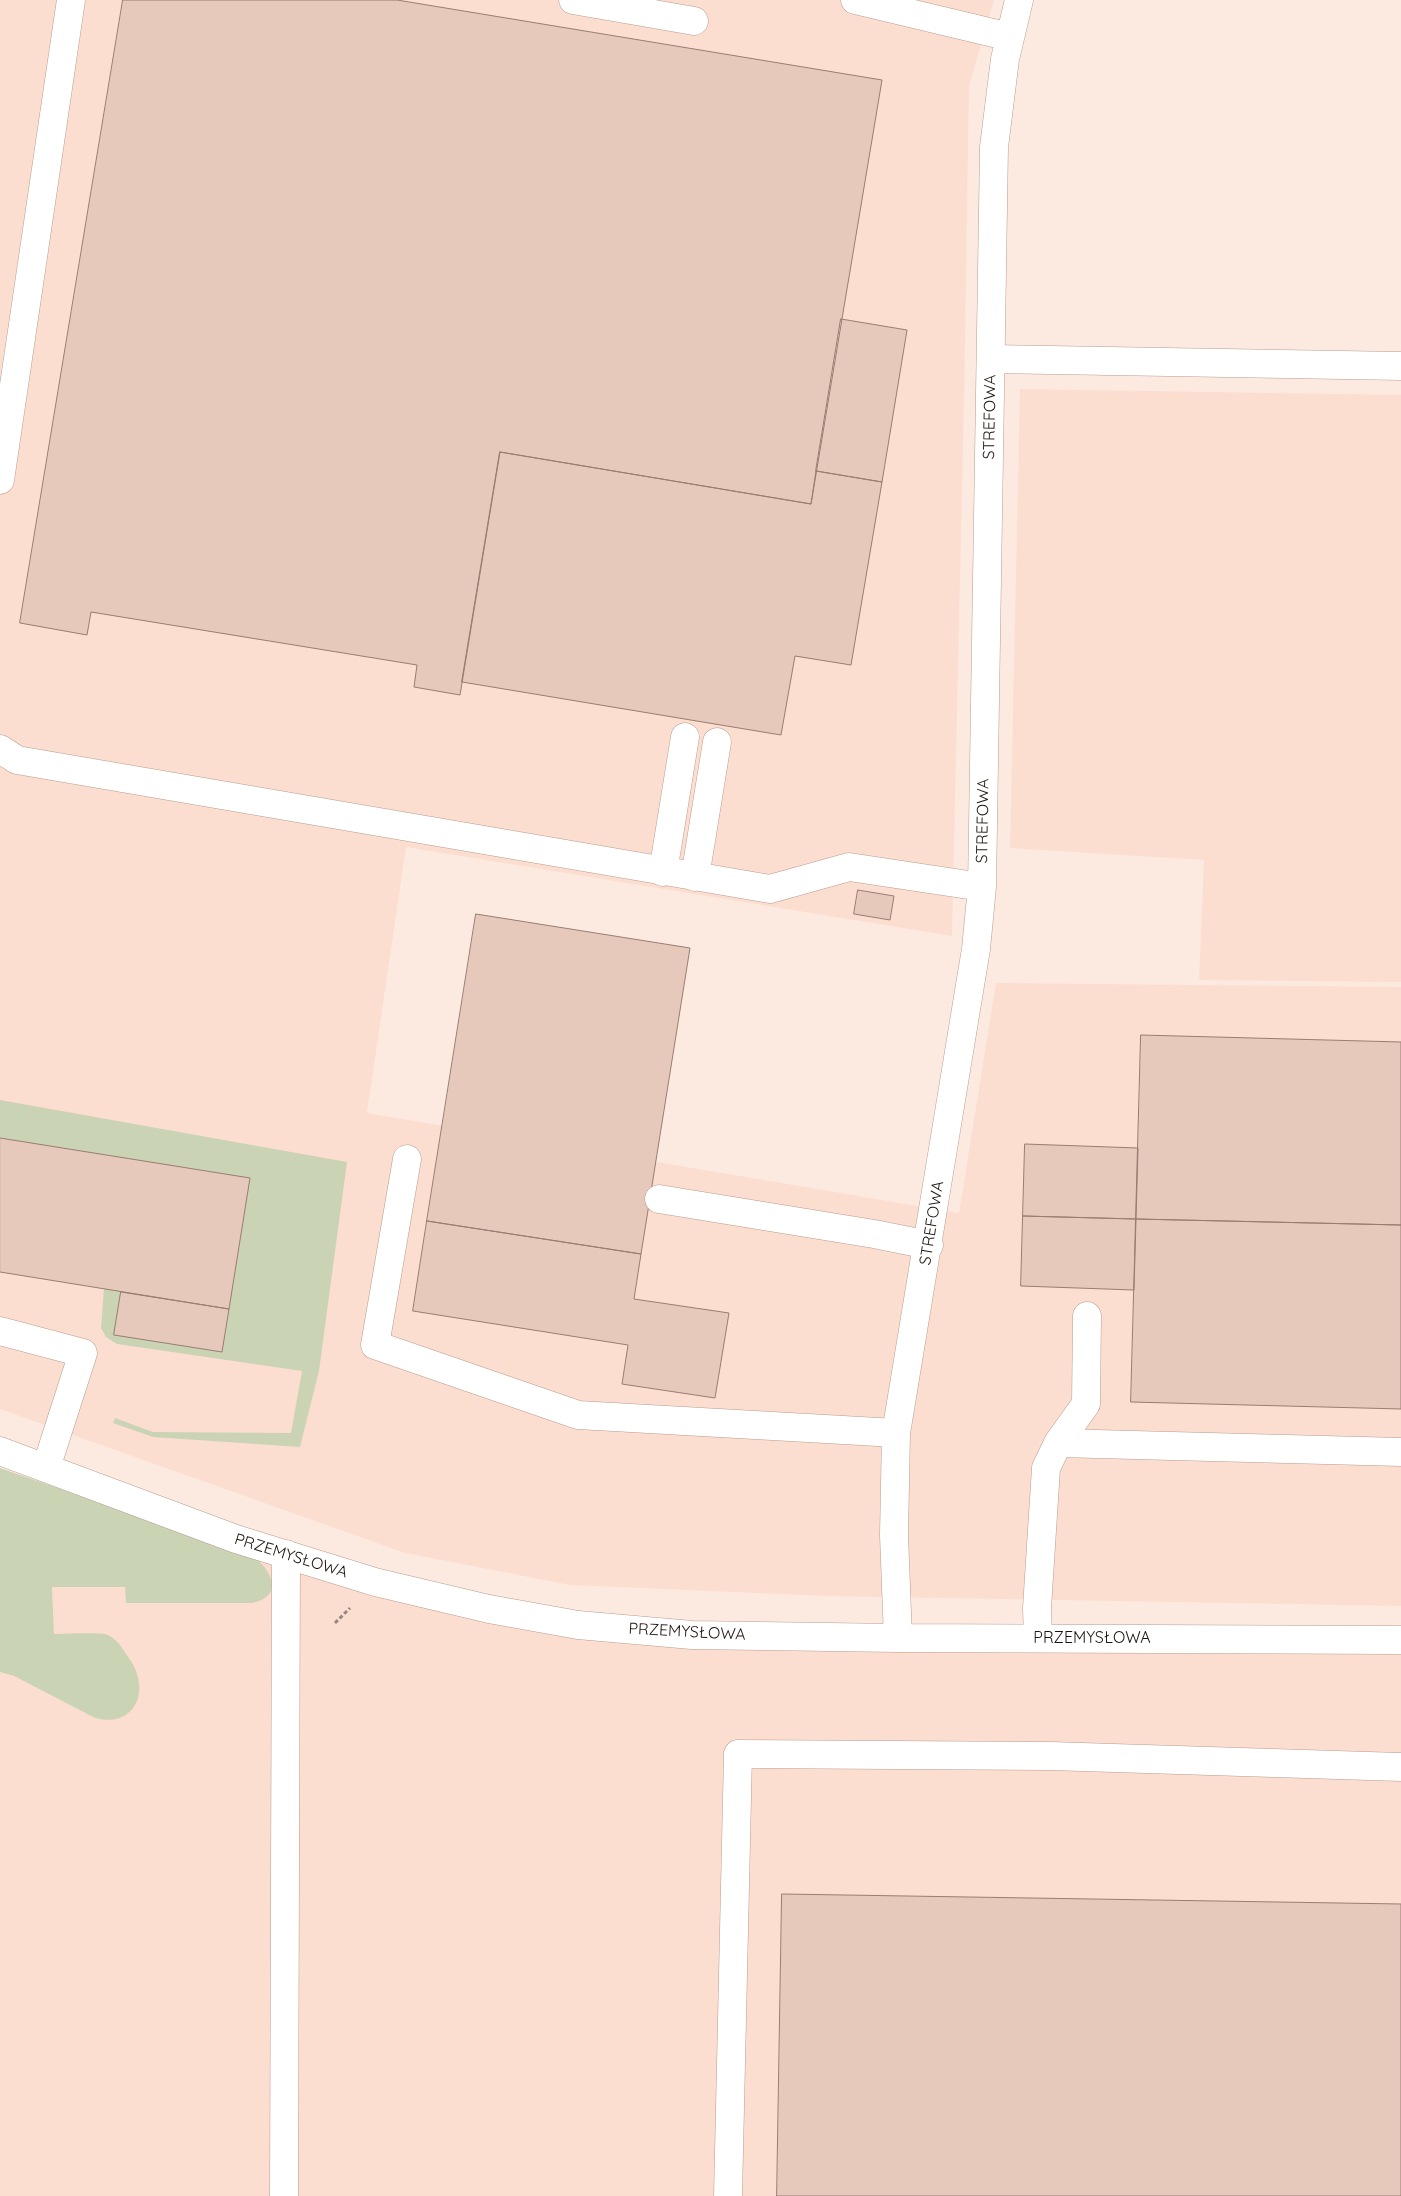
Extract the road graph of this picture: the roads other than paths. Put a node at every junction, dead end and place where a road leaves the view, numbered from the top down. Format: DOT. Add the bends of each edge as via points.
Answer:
graph roads {
  1 [pos="71,0"];
  2 [pos="573,0"];
  3 [pos="855,0"];
  4 [pos="1019,0"];
  5 [pos="694,21"];
  6 [pos="1010,37"];
  7 [pos="990,359"];
  8 [pos="1401,366"];
  9 [pos="0,480"];
  10 [pos="685,737"];
  11 [pos="717,742"];
  12 [pos="0,749"];
  13 [pos="663,872"];
  14 [pos="695,877"];
  15 [pos="982,887"];
  16 [pos="407,1159"];
  17 [pos="659,1199"];
  18 [pos="929,1245"];
  19 [pos="1088,1316"];
  20 [pos="0,1331"];
  21 [pos="896,1433"];
  22 [pos="1058,1443"];
  23 [pos="0,1452"];
  24 [pos="1401,1452"];
  25 [pos="46,1468"];
  26 [pos="286,1554"];
  27 [pos="898,1638"];
  28 [pos="1038,1638"];
  29 [pos="1401,1640"];
  30 [pos="1401,1767"];
  31 [pos="284,2196"];
  32 [pos="728,2196"];
  1 -- 9 [label="street"];
  2 -- 5 [label="street"];
  3 -- 6 [label="street"];
  4 -- 6 [label="street, STREFOWA"];
  6 -- 7 [label="street, STREFOWA" via="994,147"];
  7 -- 8 [label="street"];
  7 -- 15 [label="street, STREFOWA"];
  10 -- 13 [label="street"];
  11 -- 14 [label="street"];
  12 -- 13 [label="street" via="17,760"];
  13 -- 14 [label="street"];
  14 -- 15 [label="street" via="770,890 849,867"];
  15 -- 18 [label="street, STREFOWA" via="976,949"];
  16 -- 21 [label="street" via="376,1346 578,1415"];
  17 -- 18 [label="street"];
  18 -- 21 [label="street, STREFOWA"];
  19 -- 22 [label="street" via="1086,1404"];
  20 -- 25 [label="street" via="83,1353"];
  21 -- 27 [label="street, STREFOWA" via="894,1535"];
  22 -- 24 [label="street"];
  22 -- 28 [label="street" via="1046,1468"];
  23 -- 25 [label="street, PRZEMYSŁOWA"];
  25 -- 26 [label="street, PRZEMYSŁOWA" via="236,1539"];
  26 -- 27 [label="street, PRZEMYSŁOWA" via="375,1582 489,1609 578,1625 692,1635"];
  26 -- 31 [label="street"];
  27 -- 28 [label="street, PRZEMYSŁOWA"];
  28 -- 29 [label="street, PRZEMYSŁOWA"];
  30 -- 32 [label="street" via="1050,1756 738,1754"];
}
